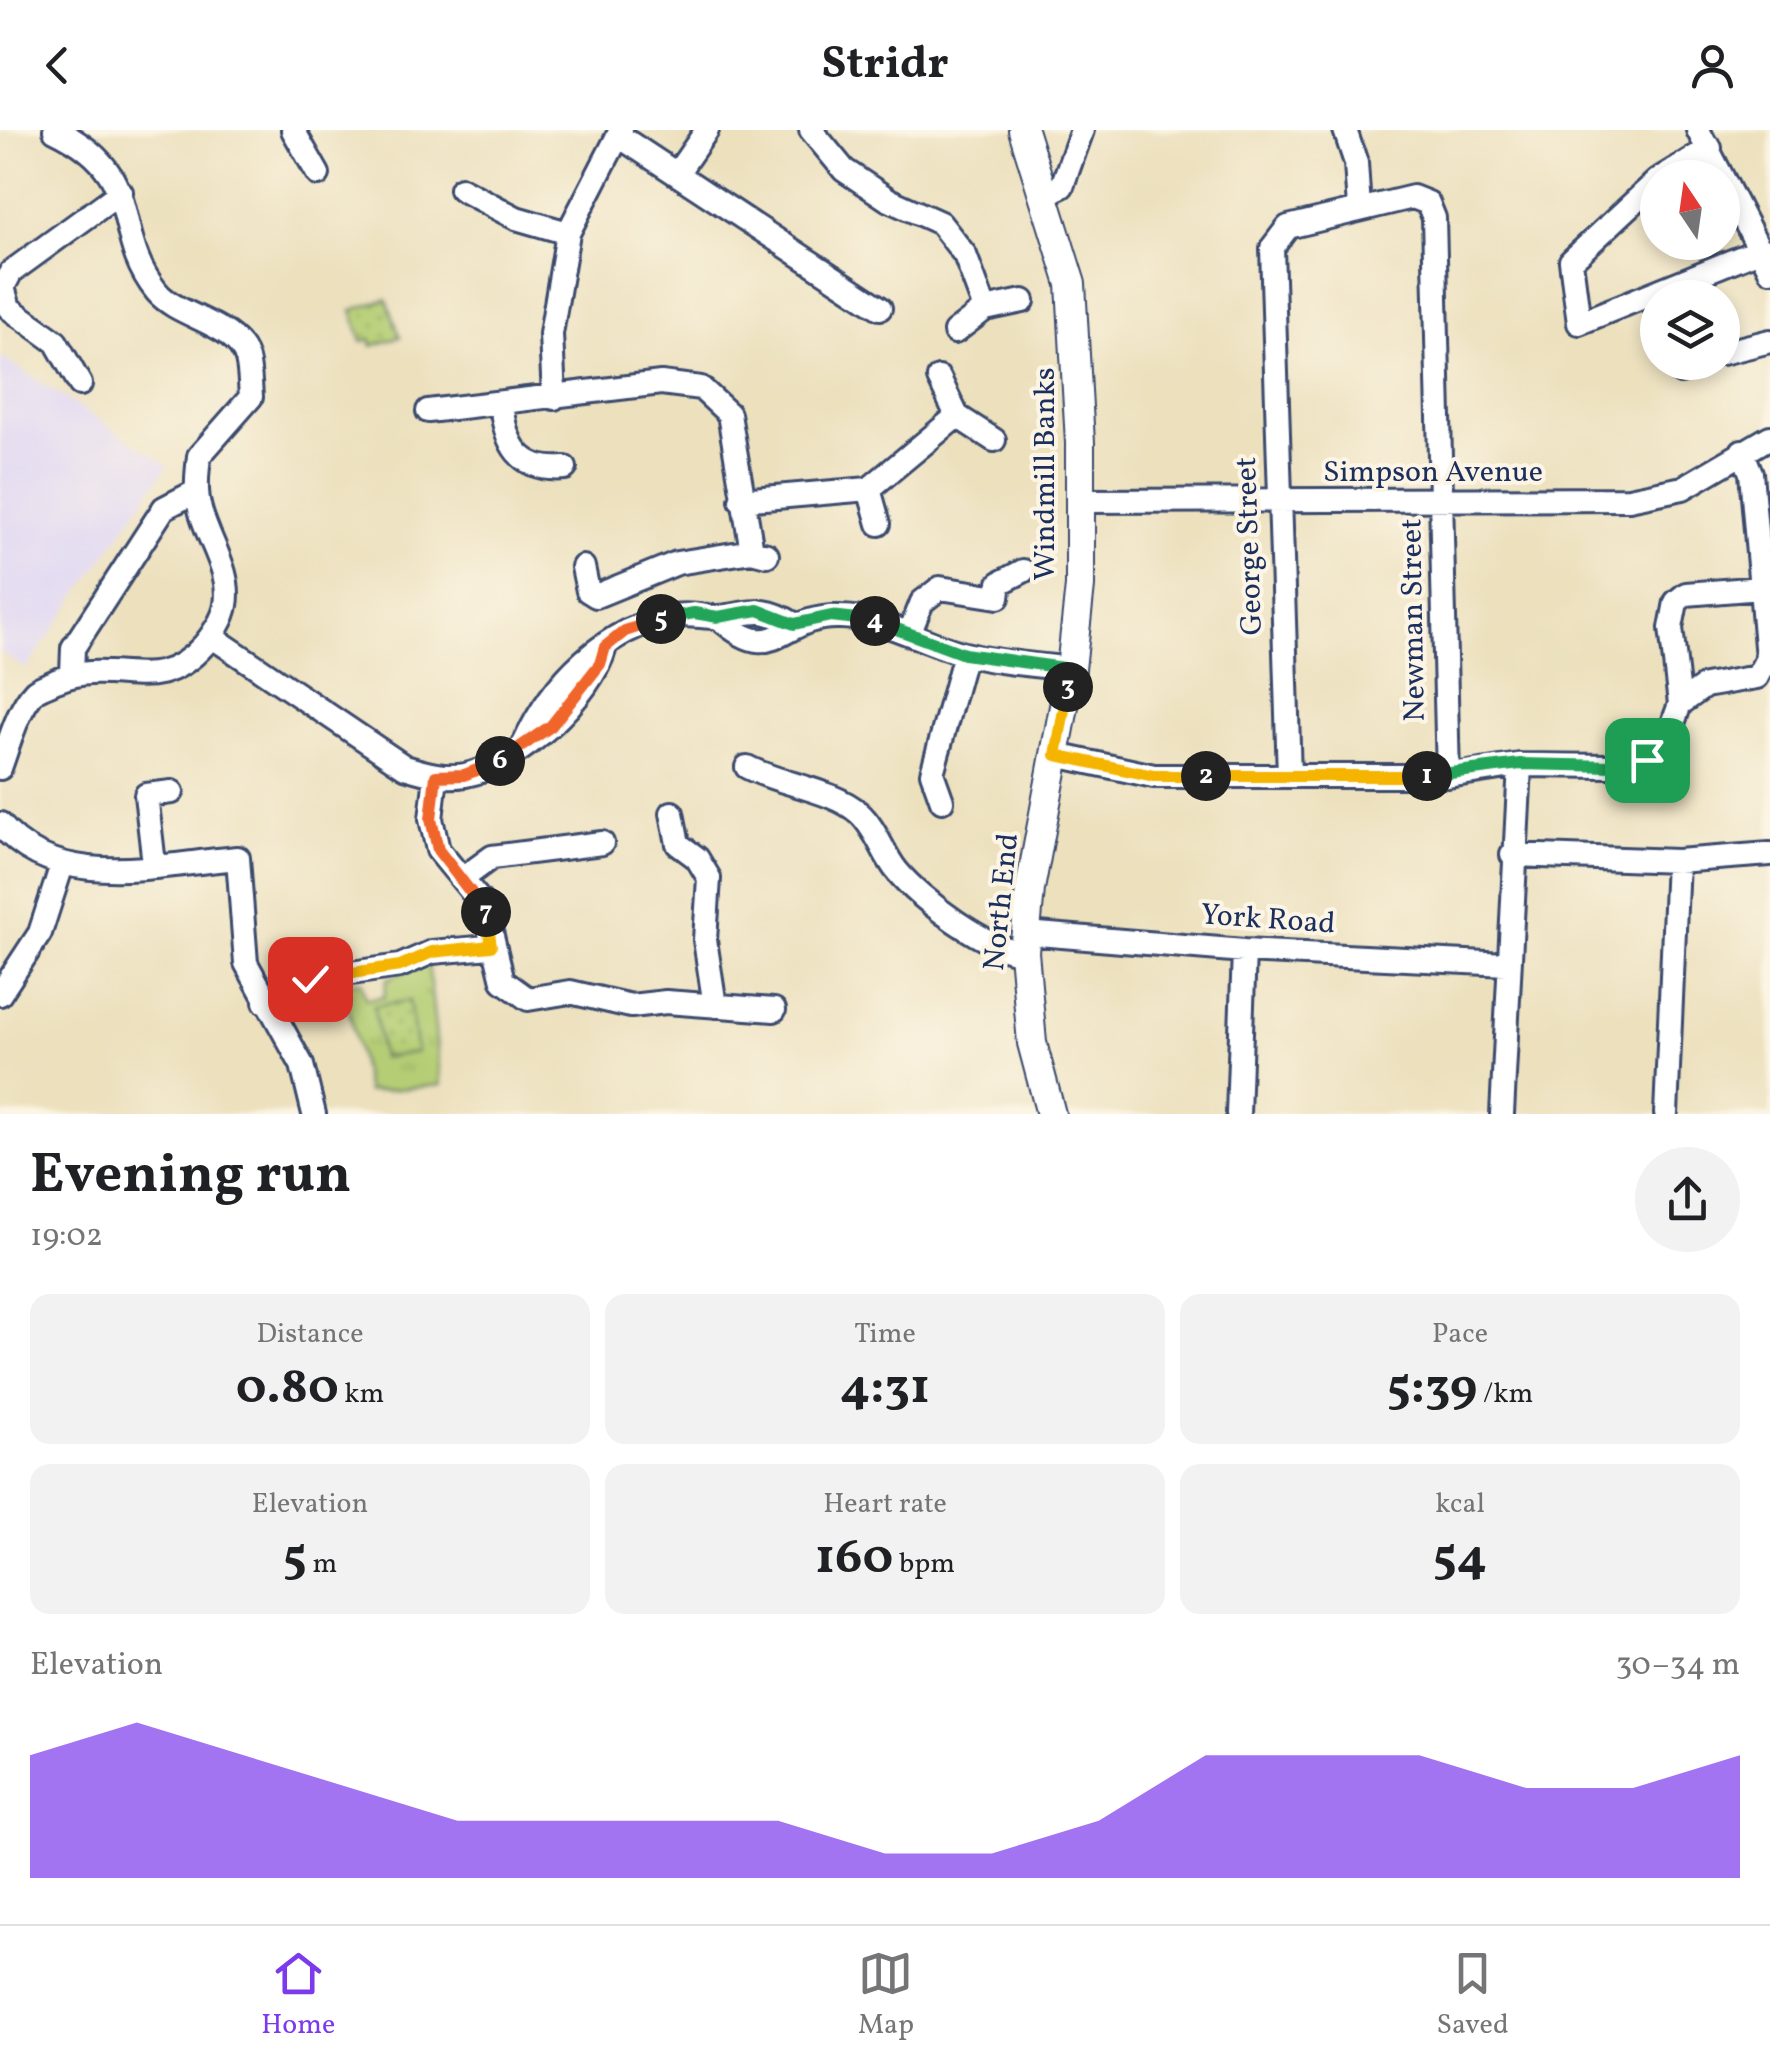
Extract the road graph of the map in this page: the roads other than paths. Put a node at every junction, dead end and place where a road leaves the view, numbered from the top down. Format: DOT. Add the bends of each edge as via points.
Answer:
graph roads {
  1 [pos="56,130"];
  2 [pos="293,130"];
  3 [pos="706,130"];
  4 [pos="811,130"];
  5 [pos="1023,130"];
  6 [pos="1082,130"];
  7 [pos="1346,130"];
  8 [pos="620,133"];
  9 [pos="1704,139"];
  10 [pos="1680,160"];
  11 [pos="678,172"];
  12 [pos="318,174"];
  13 [pos="462,189"];
  14 [pos="122,192"];
  15 [pos="1045,194"];
  16 [pos="1640,197"];
  17 [pos="1359,210"];
  18 [pos="568,233"];
  19 [pos="1766,260"];
  20 [pos="2,285"];
  21 [pos="1022,301"];
  22 [pos="880,308"];
  23 [pos="985,310"];
  24 [pos="955,332"];
  25 [pos="1770,341"];
  26 [pos="1740,349"];
  27 [pos="939,378"];
  28 [pos="80,384"];
  29 [pos="554,398"];
  30 [pos="501,402"];
  31 [pos="428,411"];
  32 [pos="956,416"];
  33 [pos="1770,436"];
  34 [pos="994,440"];
  35 [pos="1742,451"];
  36 [pos="565,468"];
  37 [pos="869,489"];
  38 [pos="197,490"];
  39 [pos="741,500"];
  40 [pos="1081,502"];
  41 [pos="1278,503"];
  42 [pos="1441,503"];
  43 [pos="878,524"];
  44 [pos="583,567"];
  45 [pos="1022,571"];
  46 [pos="1761,588"];
  47 [pos="718,617"];
  48 [pos="794,624"];
  49 [pos="910,632"];
  50 [pos="212,636"];
  51 [pos="964,654"];
  52 [pos="1071,669"];
  53 [pos="72,674"];
  54 [pos="1680,704"];
  55 [pos="1056,755"];
  56 [pos="1520,764"];
  57 [pos="746,766"];
  58 [pos="0,768"];
  59 [pos="436,776"];
  60 [pos="1289,776"];
  61 [pos="1448,776"];
  62 [pos="172,792"];
  63 [pos="942,801"];
  64 [pos="0,824"];
  65 [pos="651,836"];
  66 [pos="602,843"];
  67 [pos="1770,854"];
  68 [pos="1512,855"];
  69 [pos="1677,862"];
  70 [pos="154,864"];
  71 [pos="62,865"];
  72 [pos="462,879"];
  73 [pos="1025,943"];
  74 [pos="491,946"];
  75 [pos="1244,950"];
  76 [pos="1507,964"];
  77 [pos="0,994"];
  78 [pos="265,1002"];
  79 [pos="716,1006"];
  80 [pos="774,1010"];
  81 [pos="314,1114"];
  82 [pos="1050,1114"];
  83 [pos="1238,1114"];
  84 [pos="1502,1114"];
  85 [pos="1666,1114"];
  1 -- 14 [label="street" via="78,141"];
  2 -- 12 [label="street"];
  3 -- 11 [label="street"];
  4 -- 23 [label="street" via="844,170 888,200 947,215"];
  5 -- 15 [label="main road, Windmill Banks"];
  6 -- 15 [label="street" via="1062,186"];
  7 -- 17 [label="street"];
  8 -- 11 [label="street"];
  8 -- 18 [label="street"];
  9 -- 10 [label="street"];
  9 -- 19 [label="street"];
  11 -- 22 [label="street"];
  13 -- 18 [label="street" via="516,218"];
  14 -- 20 [label="street"];
  14 -- 38 [label="street" via="141,267 159,295 231,336 247,356 250,397 199,456"];
  15 -- 40 [label="main road, Windmill Banks" via="1073,301"];
  16 -- 19 [label="street" via="1570,262 1579,323"];
  17 -- 41 [label="street, George Street" via="1288,227 1272,248"];
  17 -- 42 [label="street, Newman Street" via="1412,196 1428,204 1434,218"];
  18 -- 29 [label="street" via="551,334"];
  20 -- 28 [label="street" via="9,308 56,342"];
  21 -- 23 [label="street"];
  23 -- 24 [label="street"];
  25 -- 26 [label="street"];
  27 -- 32 [label="street"];
  29 -- 30 [label="street"];
  29 -- 39 [label="street" via="661,382 701,388 730,414"];
  30 -- 31 [label="street"];
  30 -- 36 [label="street" via="504,433 517,455 530,466"];
  32 -- 34 [label="street"];
  32 -- 37 [label="street"];
  33 -- 35 [label="street, Simpson Avenue"];
  35 -- 42 [label="street, Simpson Avenue" via="1683,488 1628,499"];
  35 -- 46 [label="street"];
  37 -- 39 [label="street"];
  37 -- 43 [label="street"];
  38 -- 50 [label="street" via="225,576 226,606"];
  38 -- 53 [label="street" via="164,508 73,648"];
  39 -- 44 [label="street" via="760,553 677,563 606,595 588,592"];
  40 -- 41 [label="street, Simpson Avenue"];
  40 -- 52 [label="main road, Windmill Banks"];
  41 -- 42 [label="street, Simpson Avenue"];
  41 -- 60 [label="street, George Street"];
  42 -- 61 [label="street, Newman Street"];
  45 -- 49 [label="street" via="1000,583 1004,605 940,588 922,602"];
  46 -- 54 [label="street" via="1767,658 1757,676 1704,686"];
  46 -- 54 [label="street" via="1686,594 1676,602 1671,628"];
  47 -- 48 [label="street" via="758,610"];
  47 -- 48 [label="street" via="757,644"];
  47 -- 59 [label="street" via="670,616 625,631 589,654 538,711 523,745 490,768"];
  48 -- 49 [label="street" via="864,618"];
  49 -- 51 [label="street"];
  50 -- 53 [label="street" via="192,658 162,675"];
  50 -- 59 [label="street" via="404,767"];
  51 -- 52 [label="street"];
  51 -- 63 [label="street" via="932,773"];
  52 -- 55 [label="main road, Windmill Banks"];
  53 -- 58 [label="street" via="36,690"];
  54 -- 56 [label="street" via="1664,748 1647,760"];
  55 -- 60 [label="street" via="1154,776"];
  55 -- 73 [label="main road, North End"];
  56 -- 61 [label="street"];
  56 -- 68 [label="street"];
  57 -- 73 [label="street, York Road" via="860,813 897,872 939,910 1001,948"];
  59 -- 72 [label="street" via="431,819 438,850"];
  60 -- 61 [label="street"];
  62 -- 70 [label="street" via="146,795"];
  64 -- 71 [label="street" via="12,839"];
  65 -- 79 [label="street" via="674,822 678,844 709,878 705,940"];
  66 -- 72 [label="street" via="492,857"];
  67 -- 69 [label="street"];
  68 -- 69 [label="street"];
  68 -- 76 [label="street"];
  69 -- 85 [label="street"];
  70 -- 71 [label="street" via="107,870"];
  70 -- 78 [label="street" via="238,858 246,963"];
  71 -- 77 [label="street" via="40,933"];
  72 -- 74 [label="street" via="485,907"];
  73 -- 75 [label="street, York Road"];
  73 -- 82 [label="main road, North End" via="1030,1030"];
  74 -- 78 [label="street" via="310,979"];
  74 -- 79 [label="street" via="503,981 528,998 570,992 631,1006"];
  75 -- 76 [label="street, York Road"];
  75 -- 83 [label="street"];
  76 -- 84 [label="street"];
  78 -- 81 [label="street" via="302,1065"];
  79 -- 80 [label="street"];
}
